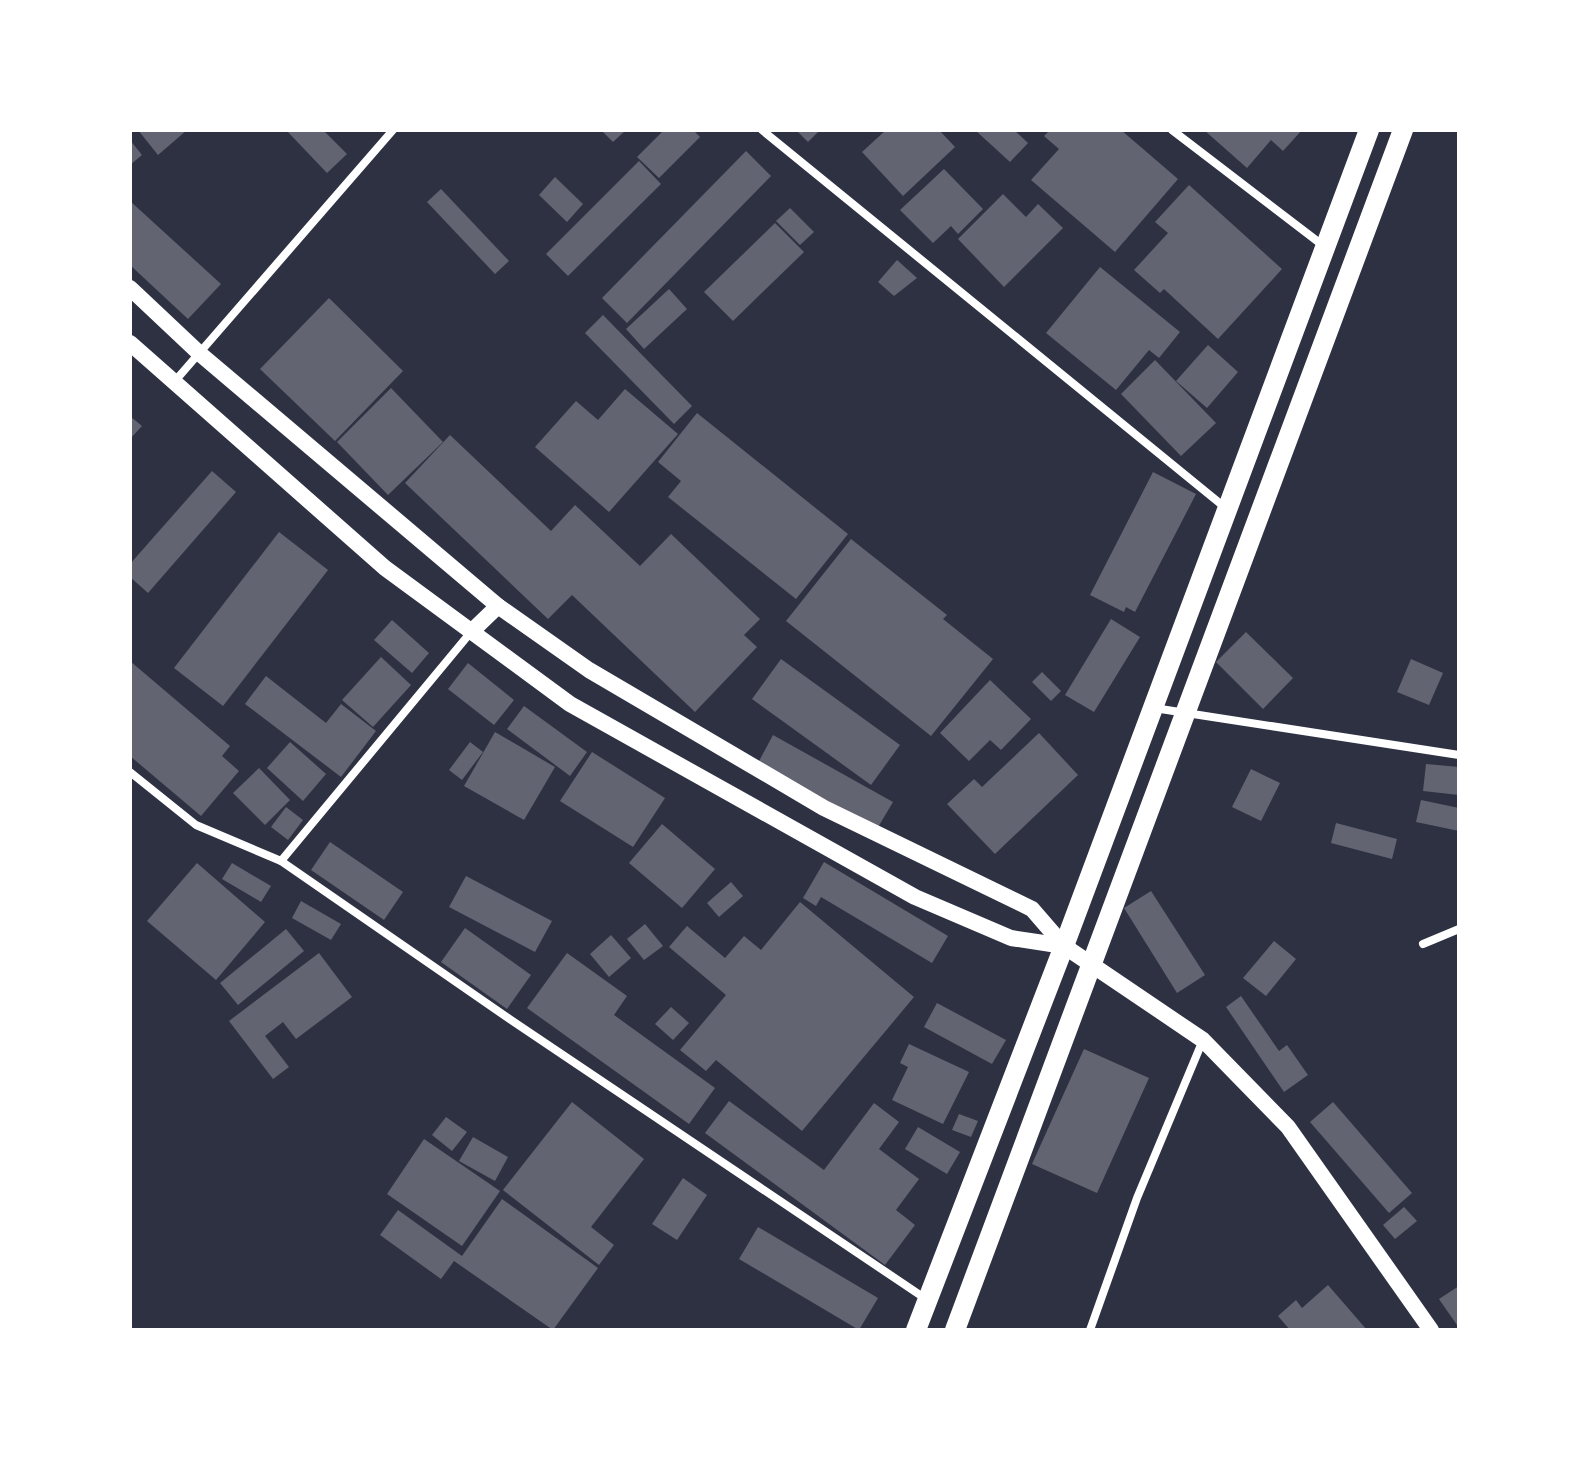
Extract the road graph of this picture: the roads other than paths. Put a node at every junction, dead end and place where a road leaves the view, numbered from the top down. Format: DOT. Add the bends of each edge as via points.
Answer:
graph roads {
  1 [pos="393,130"];
  2 [pos="762,130"];
  3 [pos="1172,130"];
  4 [pos="1369,130"];
  5 [pos="1403,130"];
  6 [pos="1325,248"];
  7 [pos="130,288"];
  8 [pos="130,343"];
  9 [pos="199,353"];
  10 [pos="175,381"];
  11 [pos="1227,509"];
  12 [pos="498,606"];
  13 [pos="471,632"];
  14 [pos="1153,708"];
  15 [pos="1188,713"];
  16 [pos="1459,755"];
  17 [pos="130,772"];
  18 [pos="281,861"];
  19 [pos="1459,929"];
  20 [pos="1423,944"];
  21 [pos="1064,946"];
  22 [pos="1093,966"];
  23 [pos="1203,1040"];
  24 [pos="928,1300"];
  25 [pos="916,1330"];
  26 [pos="955,1330"];
  27 [pos="1090,1330"];
  28 [pos="1431,1330"];
  1 -- 9 [label="street"];
  2 -- 11 [label="street"];
  3 -- 6 [label="street"];
  4 -- 6 [label="main road"];
  5 -- 15 [label="main road"];
  6 -- 11 [label="main road"];
  7 -- 9 [label="main road"];
  8 -- 10 [label="main road"];
  9 -- 10 [label="street"];
  9 -- 12 [label="main road"];
  10 -- 13 [label="main road" via="385,568"];
  11 -- 14 [label="main road"];
  12 -- 13 [label="main road"];
  12 -- 21 [label="main road" via="589,670 824,808 1032,909"];
  13 -- 18 [label="street"];
  13 -- 21 [label="main road" via="570,704 915,897 1011,938"];
  14 -- 15 [label="street"];
  14 -- 21 [label="main road"];
  15 -- 16 [label="street"];
  15 -- 22 [label="main road"];
  17 -- 18 [label="street" via="196,825"];
  18 -- 24 [label="street"];
  19 -- 20 [label="street"];
  21 -- 22 [label="main road"];
  21 -- 24 [label="main road"];
  22 -- 23 [label="main road"];
  22 -- 26 [label="main road"];
  23 -- 27 [label="street" via="1137,1198"];
  23 -- 28 [label="main road" via="1288,1127"];
  24 -- 25 [label="main road"];
}
